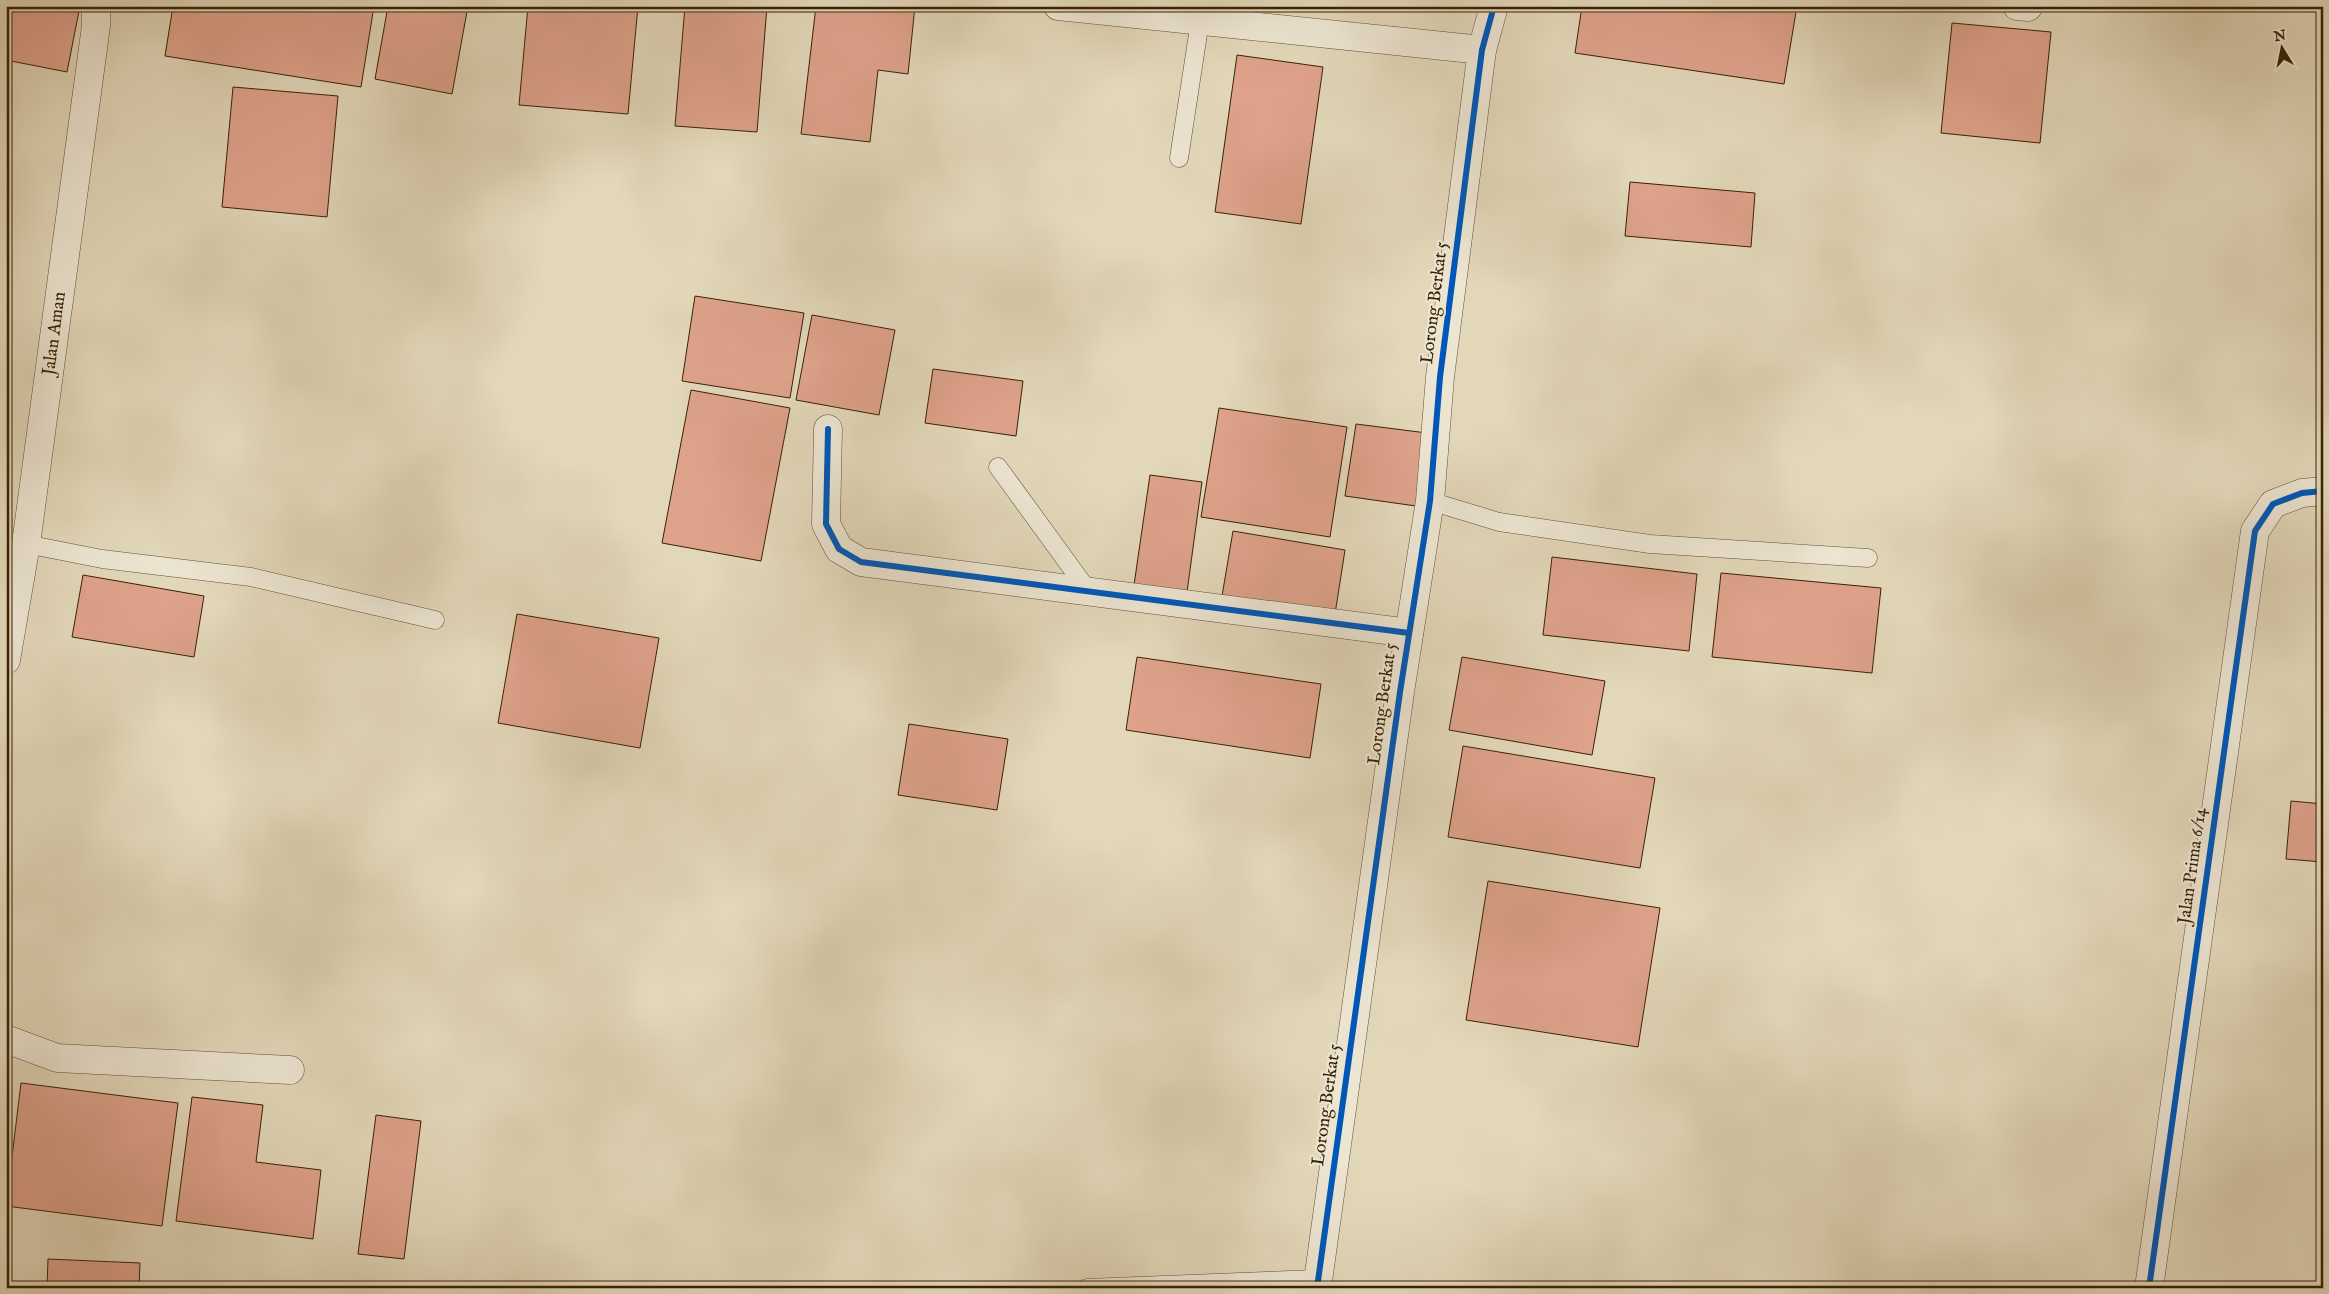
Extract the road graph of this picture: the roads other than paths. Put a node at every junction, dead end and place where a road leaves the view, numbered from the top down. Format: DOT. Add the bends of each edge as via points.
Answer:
graph roads {
  1 [pos="96,6"];
  2 [pos="1058,6"];
  3 [pos="1494,6"];
  4 [pos="1200,21"];
  5 [pos="1482,50"];
  6 [pos="1179,158"];
  7 [pos="828,429"];
  8 [pos="998,467"];
  9 [pos="2323,491"];
  10 [pos="1430,500"];
  11 [pos="26,544"];
  12 [pos="1868,558"];
  13 [pos="1089,592"];
  14 [pos="435,620"];
  15 [pos="1409,633"];
  16 [pos="8,643"];
  17 [pos="6,1039"];
  18 [pos="290,1070"];
  19 [pos="1317,1284"];
  20 [pos="1087,1288"];
  21 [pos="2149,1288"];
  1 -- 11 [label="street, Jalan Aman" via="96,26"];
  2 -- 4 [label="street"];
  3 -- 5 [label="street, Lorong Berkat 5"];
  4 -- 5 [label="street"];
  4 -- 6 [label="lane"];
  5 -- 10 [label="street, Lorong Berkat 5" via="1440,377"];
  7 -- 13 [label="street" via="826,524 839,549 861,562"];
  8 -- 13 [label="lane"];
  9 -- 21 [label="street, Jalan Prima 6/14" via="2302,493 2273,504 2255,531"];
  10 -- 12 [label="lane" via="1499,522 1650,544"];
  10 -- 15 [label="street, Lorong Berkat 5"];
  11 -- 14 [label="lane" via="102,559 251,576"];
  11 -- 16 [label="street, Jalan Aman"];
  13 -- 15 [label="street"];
  15 -- 19 [label="street, Lorong Berkat 5"];
  17 -- 18 [label="street" via="57,1058"];
  19 -- 20 [label="lane"];
}
